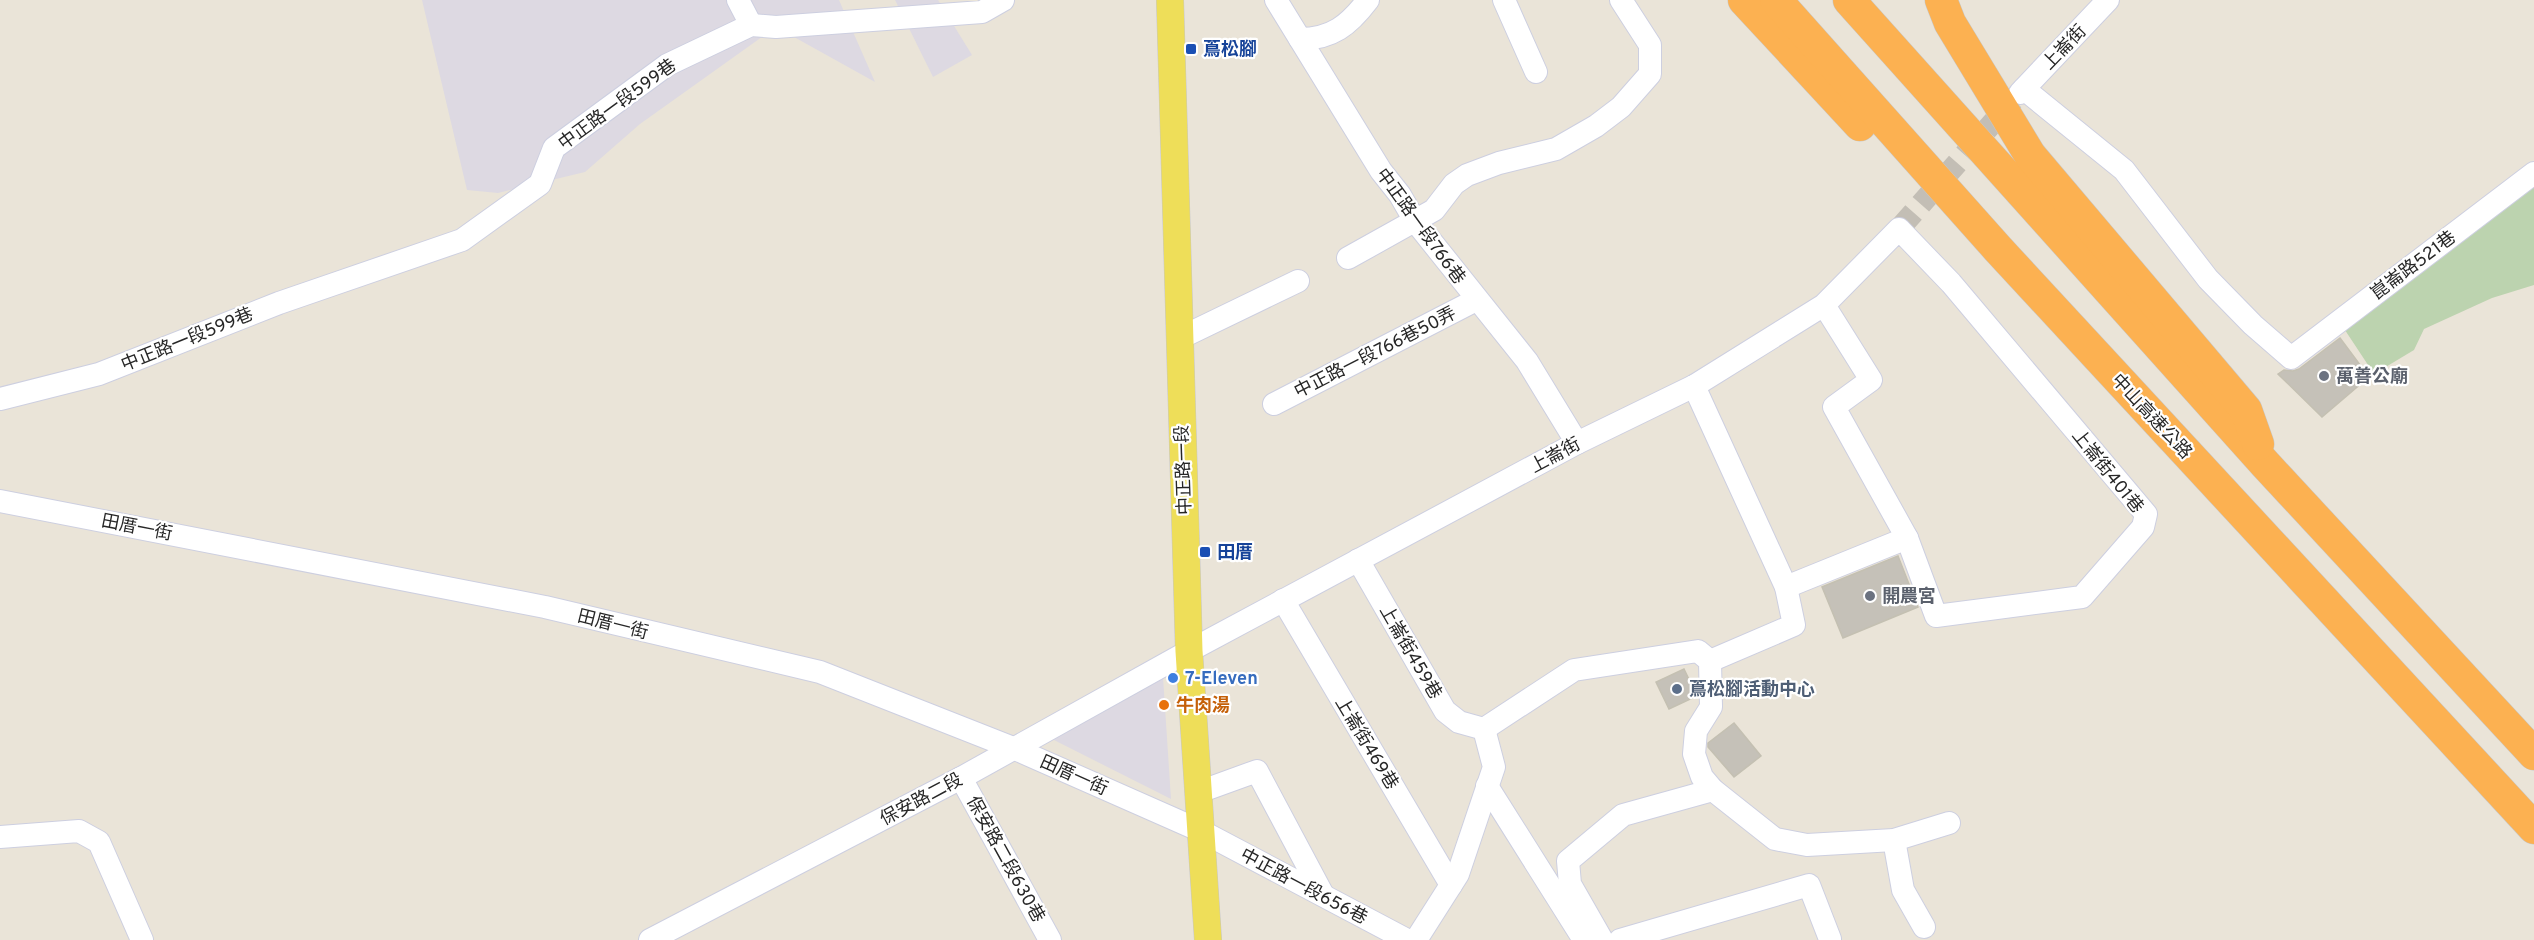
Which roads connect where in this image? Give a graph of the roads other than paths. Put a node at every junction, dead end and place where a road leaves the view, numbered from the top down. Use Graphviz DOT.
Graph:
graph roads {
  1 [pos="738,0"];
  2 [pos="1003,0"];
  3 [pos="1170,0"];
  4 [pos="1276,0"];
  5 [pos="1368,0"];
  6 [pos="1504,0"];
  7 [pos="1621,0"];
  8 [pos="1744,0"];
  9 [pos="1776,0"];
  10 [pos="1849,0"];
  11 [pos="1941,0"];
  12 [pos="1960,0"];
  13 [pos="2108,0"];
  14 [pos="977,6"];
  15 [pos="751,25"];
  16 [pos="1299,39"];
  17 [pos="1536,72"];
  18 [pos="2030,155"];
  19 [pos="2534,173"];
  20 [pos="1415,221"];
  21 [pos="1899,230"];
  22 [pos="1998,249"];
  23 [pos="1348,258"];
  24 [pos="1298,281"];
  25 [pos="1476,300"];
  26 [pos="1824,305"];
  27 [pos="1180,339"];
  28 [pos="2291,358"];
  29 [pos="1694,386"];
  30 [pos="0,399"];
  31 [pos="1274,404"];
  32 [pos="1577,444"];
  33 [pos="2266,465"];
  34 [pos="0,501"];
  35 [pos="1907,538"];
  36 [pos="1358,560"];
  37 [pos="1786,587"];
  38 [pos="1283,600"];
  39 [pos="1189,651"];
  40 [pos="1710,661"];
  41 [pos="1484,729"];
  42 [pos="1013,748"];
  43 [pos="2534,754"];
  44 [pos="961,778"];
  45 [pos="1487,786"];
  46 [pos="1713,790"];
  47 [pos="1199,792"];
  48 [pos="1949,823"];
  49 [pos="2534,828"];
  50 [pos="1202,831"];
  51 [pos="0,837"];
  52 [pos="1894,840"];
  53 [pos="1451,885"];
  54 [pos="1323,896"];
  55 [pos="1924,927"];
  56 [pos="1830,939"];
  57 [pos="142,940"];
  58 [pos="650,940"];
  59 [pos="1050,940"];
  60 [pos="1208,940"];
  61 [pos="1407,940"];
  62 [pos="1416,940"];
  63 [pos="1584,940"];
  64 [pos="1602,940"];
  65 [pos="1620,940"];
  1 -- 15 [label="street"];
  2 -- 14 [label="street, 中正路一段599巷"];
  3 -- 27 [label="main road, 中正路一段"];
  4 -- 16 [label="street, 中正路一段766巷"];
  5 -- 16 [label="street"];
  6 -- 17 [label="street"];
  7 -- 20 [label="street"];
  8 -- 22 [label="highway"];
  9 -- 22 [label="highway, 中山高速公路"];
  10 -- 33 [label="highway"];
  11 -- 18 [label="highway"];
  12 -- 18 [label="highway"];
  13 -- 28 [label="street, 上崙街"];
  14 -- 15 [label="street, 中正路一段599巷"];
  15 -- 30 [label="street, 中正路一段599巷"];
  16 -- 20 [label="street, 中正路一段766巷"];
  18 -- 33 [label="highway"];
  19 -- 28 [label="street, 崑崙路521巷"];
  20 -- 23 [label="street"];
  20 -- 25 [label="street, 中正路一段766巷"];
  21 -- 26 [label="street, 上崙街"];
  21 -- 35 [label="street, 上崙街401巷"];
  22 -- 49 [label="highway, 中山高速公路"];
  24 -- 27 [label="street"];
  25 -- 31 [label="street, 中正路一段766巷50弄"];
  25 -- 32 [label="street, 中正路一段766巷"];
  26 -- 29 [label="street, 上崙街"];
  26 -- 35 [label="street, 上崙街401巷"];
  27 -- 39 [label="main road, 中正路一段"];
  29 -- 32 [label="street, 上崙街"];
  29 -- 37 [label="street"];
  32 -- 36 [label="street, 上崙街"];
  33 -- 43 [label="highway"];
  34 -- 42 [label="street, 田厝一街"];
  35 -- 37 [label="street"];
  36 -- 38 [label="street, 上崙街"];
  36 -- 41 [label="street, 上崙街459巷"];
  37 -- 40 [label="street"];
  38 -- 39 [label="street, 上崙街"];
  38 -- 53 [label="street, 上崙街469巷"];
  39 -- 42 [label="street, 保安路二段"];
  39 -- 47 [label="main road, 中正路一段"];
  40 -- 41 [label="street"];
  40 -- 46 [label="street"];
  41 -- 45 [label="street"];
  42 -- 44 [label="street, 保安路二段"];
  42 -- 50 [label="street, 田厝一街"];
  44 -- 58 [label="street, 保安路二段"];
  44 -- 59 [label="street, 保安路二段630巷"];
  45 -- 53 [label="street"];
  45 -- 63 [label="street"];
  46 -- 52 [label="street"];
  46 -- 64 [label="street"];
  47 -- 50 [label="main road, 中正路一段"];
  47 -- 54 [label="street"];
  48 -- 52 [label="street"];
  50 -- 54 [label="street, 中正路一段656巷"];
  50 -- 60 [label="main road, 中正路一段"];
  51 -- 57 [label="street"];
  52 -- 55 [label="street"];
  53 -- 62 [label="street"];
  54 -- 61 [label="street, 中正路一段656巷"];
  56 -- 65 [label="street"];
}
